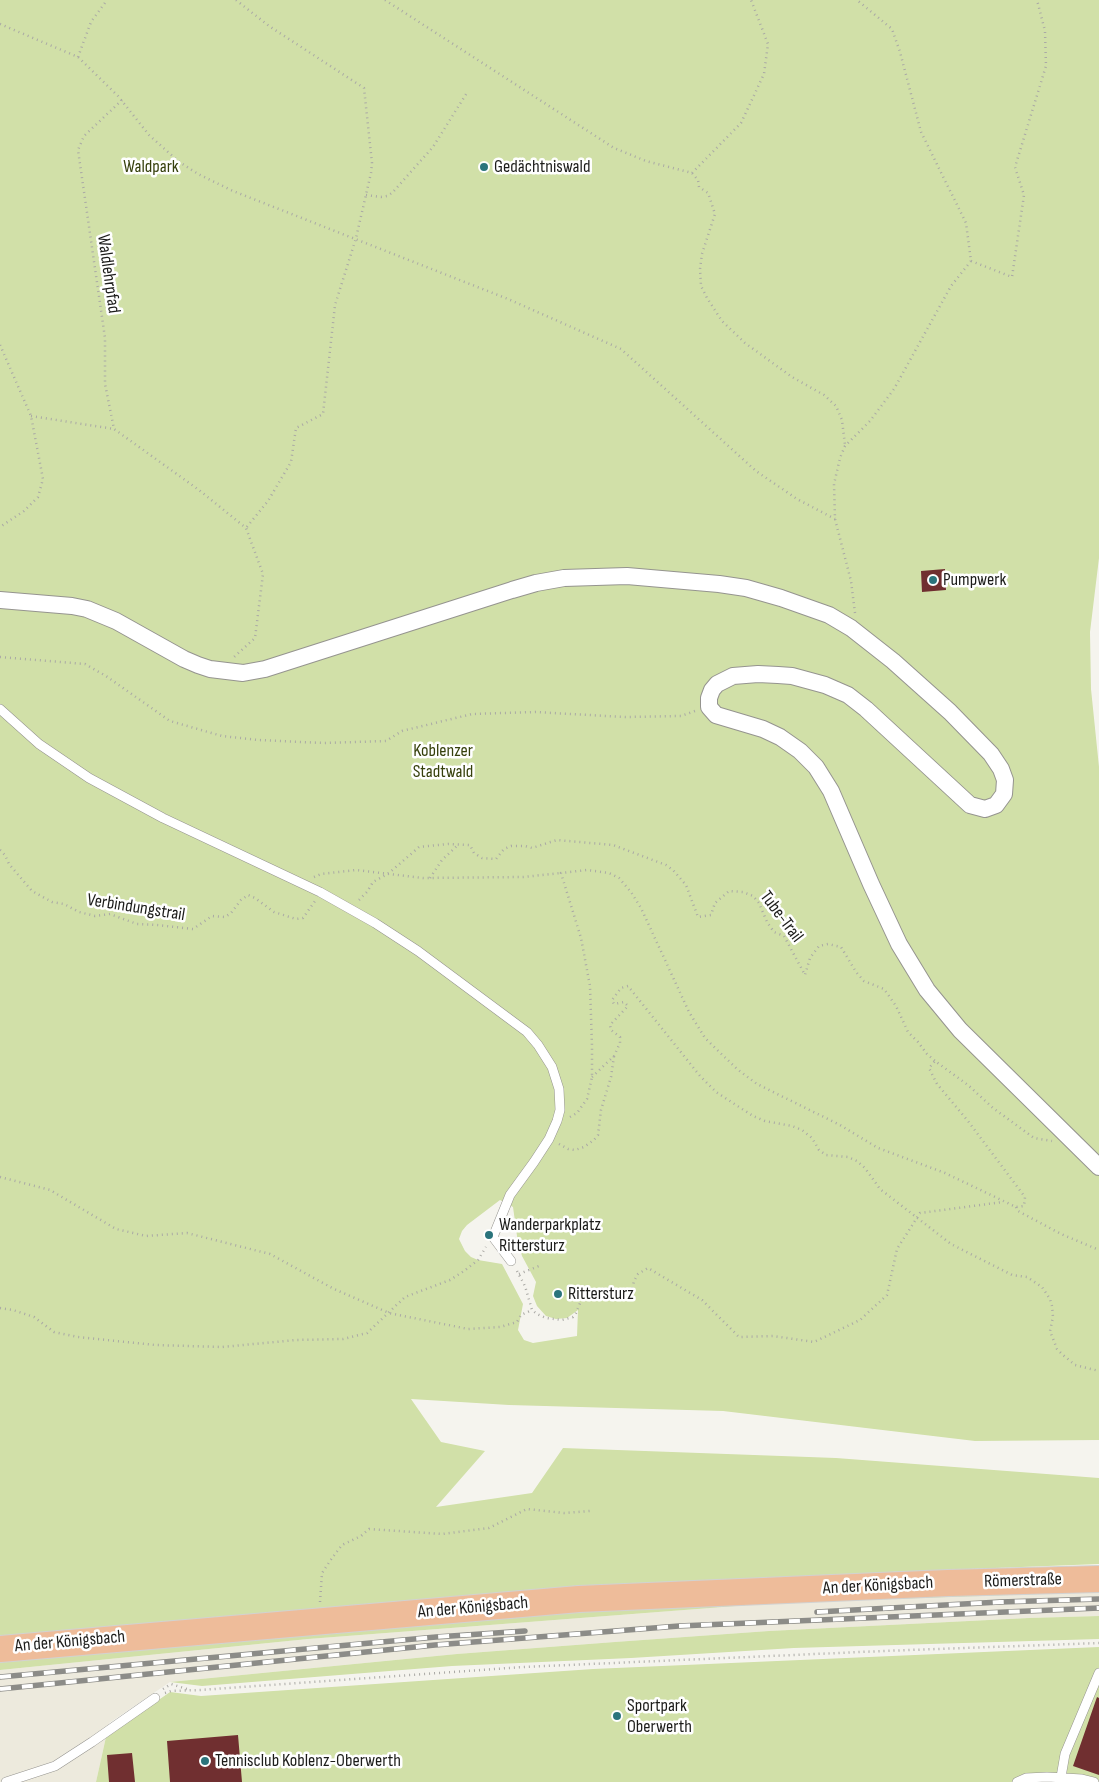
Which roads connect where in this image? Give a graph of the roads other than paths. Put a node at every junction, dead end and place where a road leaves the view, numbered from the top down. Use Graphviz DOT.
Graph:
graph roads {
  1 [pos="0,600"];
  2 [pos="0,709"];
  3 [pos="1099,1166"];
  4 [pos="512,1261"];
  5 [pos="1099,1579"];
  6 [pos="948,1583"];
  7 [pos="0,1649"];
  8 [pos="1099,1673"];
  9 [pos="155,1698"];
  10 [pos="1061,1777"];
  11 [pos="6,1782"];
  12 [pos="1017,1782"];
  13 [pos="1094,1782"];
  1 -- 3 [label="street"];
  2 -- 4 [label="lane"];
  5 -- 6 [label="main road, Römerstraße"];
  6 -- 7 [label="main road, An der Königsbach"];
  8 -- 10 [label="lane"];
  9 -- 11 [label="lane"];
  10 -- 12 [label="lane"];
  10 -- 13 [label="lane"];
}
